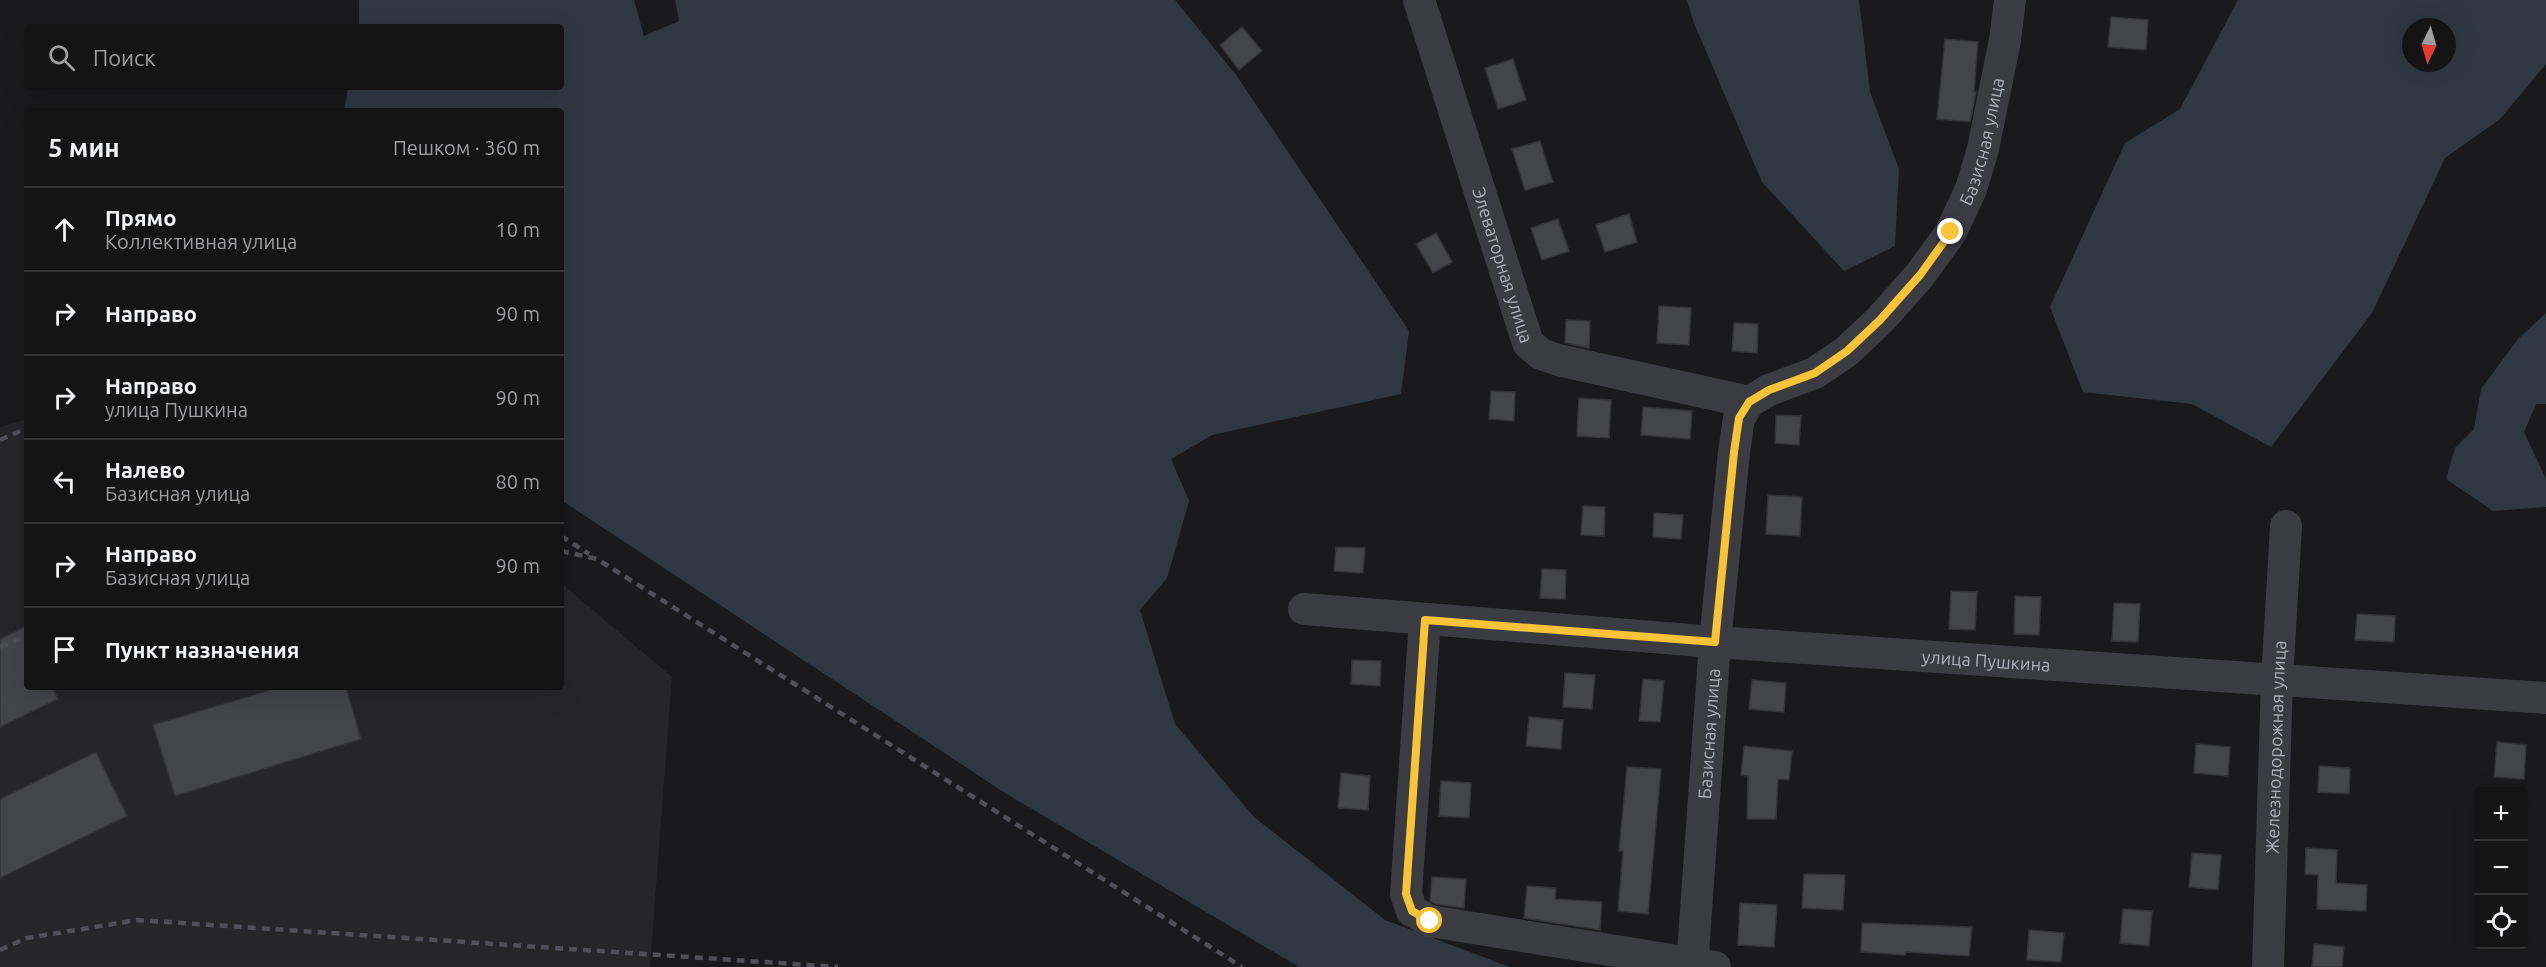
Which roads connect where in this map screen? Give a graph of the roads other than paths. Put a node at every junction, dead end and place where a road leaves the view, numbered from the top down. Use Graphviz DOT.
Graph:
graph roads {
  1 [pos="1419,0"];
  2 [pos="2010,0"];
  3 [pos="1749,402"];
  4 [pos="2286,526"];
  5 [pos="1304,609"];
  6 [pos="1425,620"];
  7 [pos="1715,642"];
  8 [pos="2277,680"];
  9 [pos="2546,698"];
  10 [pos="1700,966"];
  11 [pos="2268,967"];
  1 -- 3 [label="street, Элеваторная улица"];
  2 -- 3 [label="street, Базисная улица"];
  3 -- 7 [label="street, Базисная улица"];
  4 -- 8 [label="street, Железнодорожная улица"];
  5 -- 6 [label="street, улица Пушкина"];
  6 -- 7 [label="street, улица Пушкина"];
  6 -- 10 [label="street"];
  7 -- 8 [label="street, улица Пушкина"];
  7 -- 10 [label="street, Базисная улица"];
  8 -- 9 [label="street, улица Пушкина"];
  8 -- 11 [label="street, Железнодорожная улица"];
}
